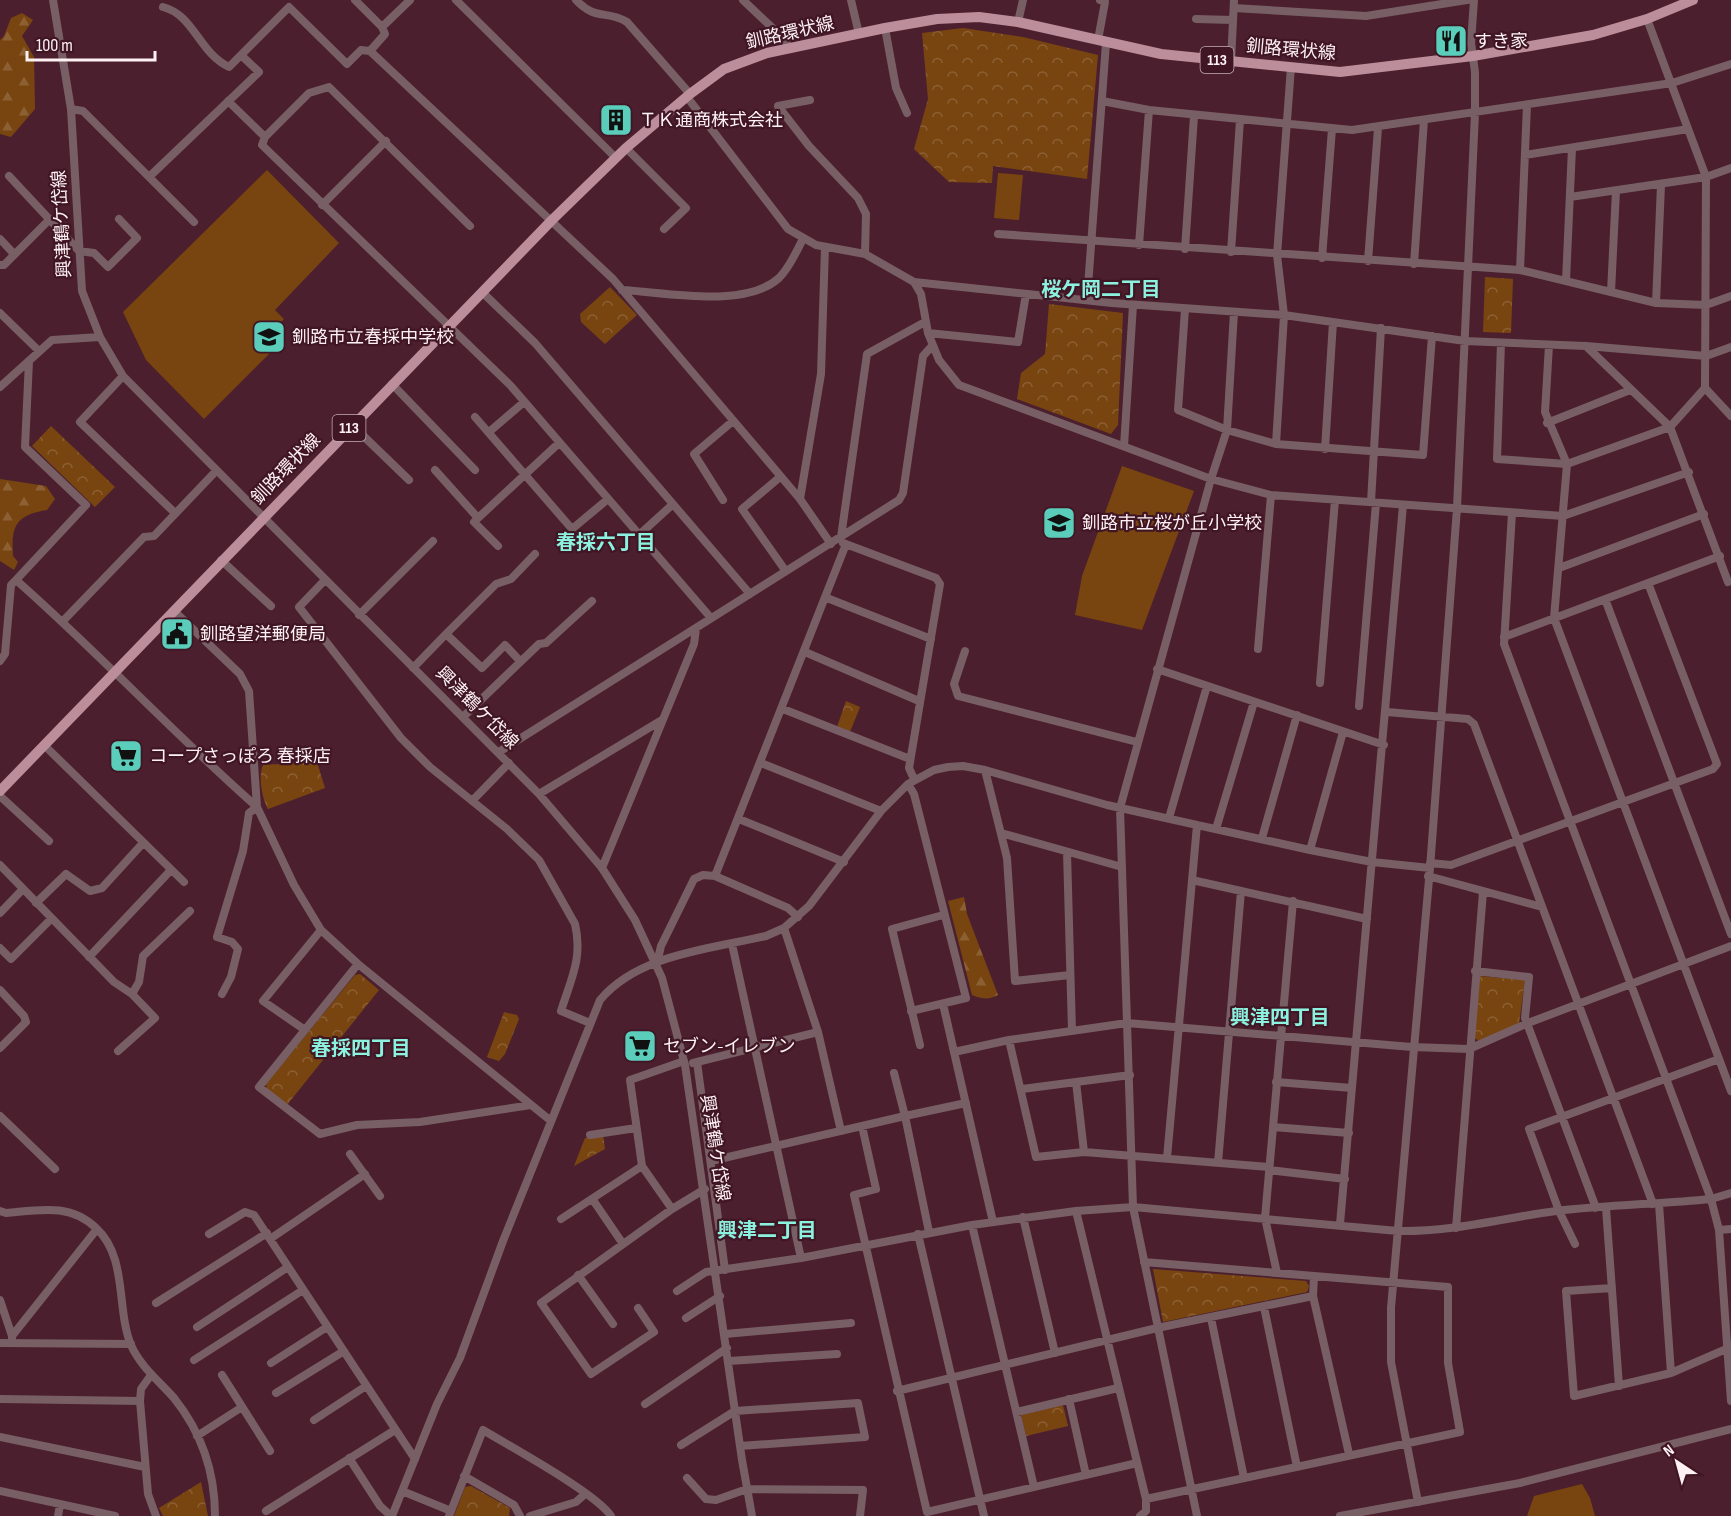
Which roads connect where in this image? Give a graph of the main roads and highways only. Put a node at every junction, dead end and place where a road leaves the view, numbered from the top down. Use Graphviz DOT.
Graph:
graph roads {
  1 [pos="1693,0"];
  2 [pos="0,793"];
  1 -- 2 [label="main road, 釧路環状線 / 113"];
}
